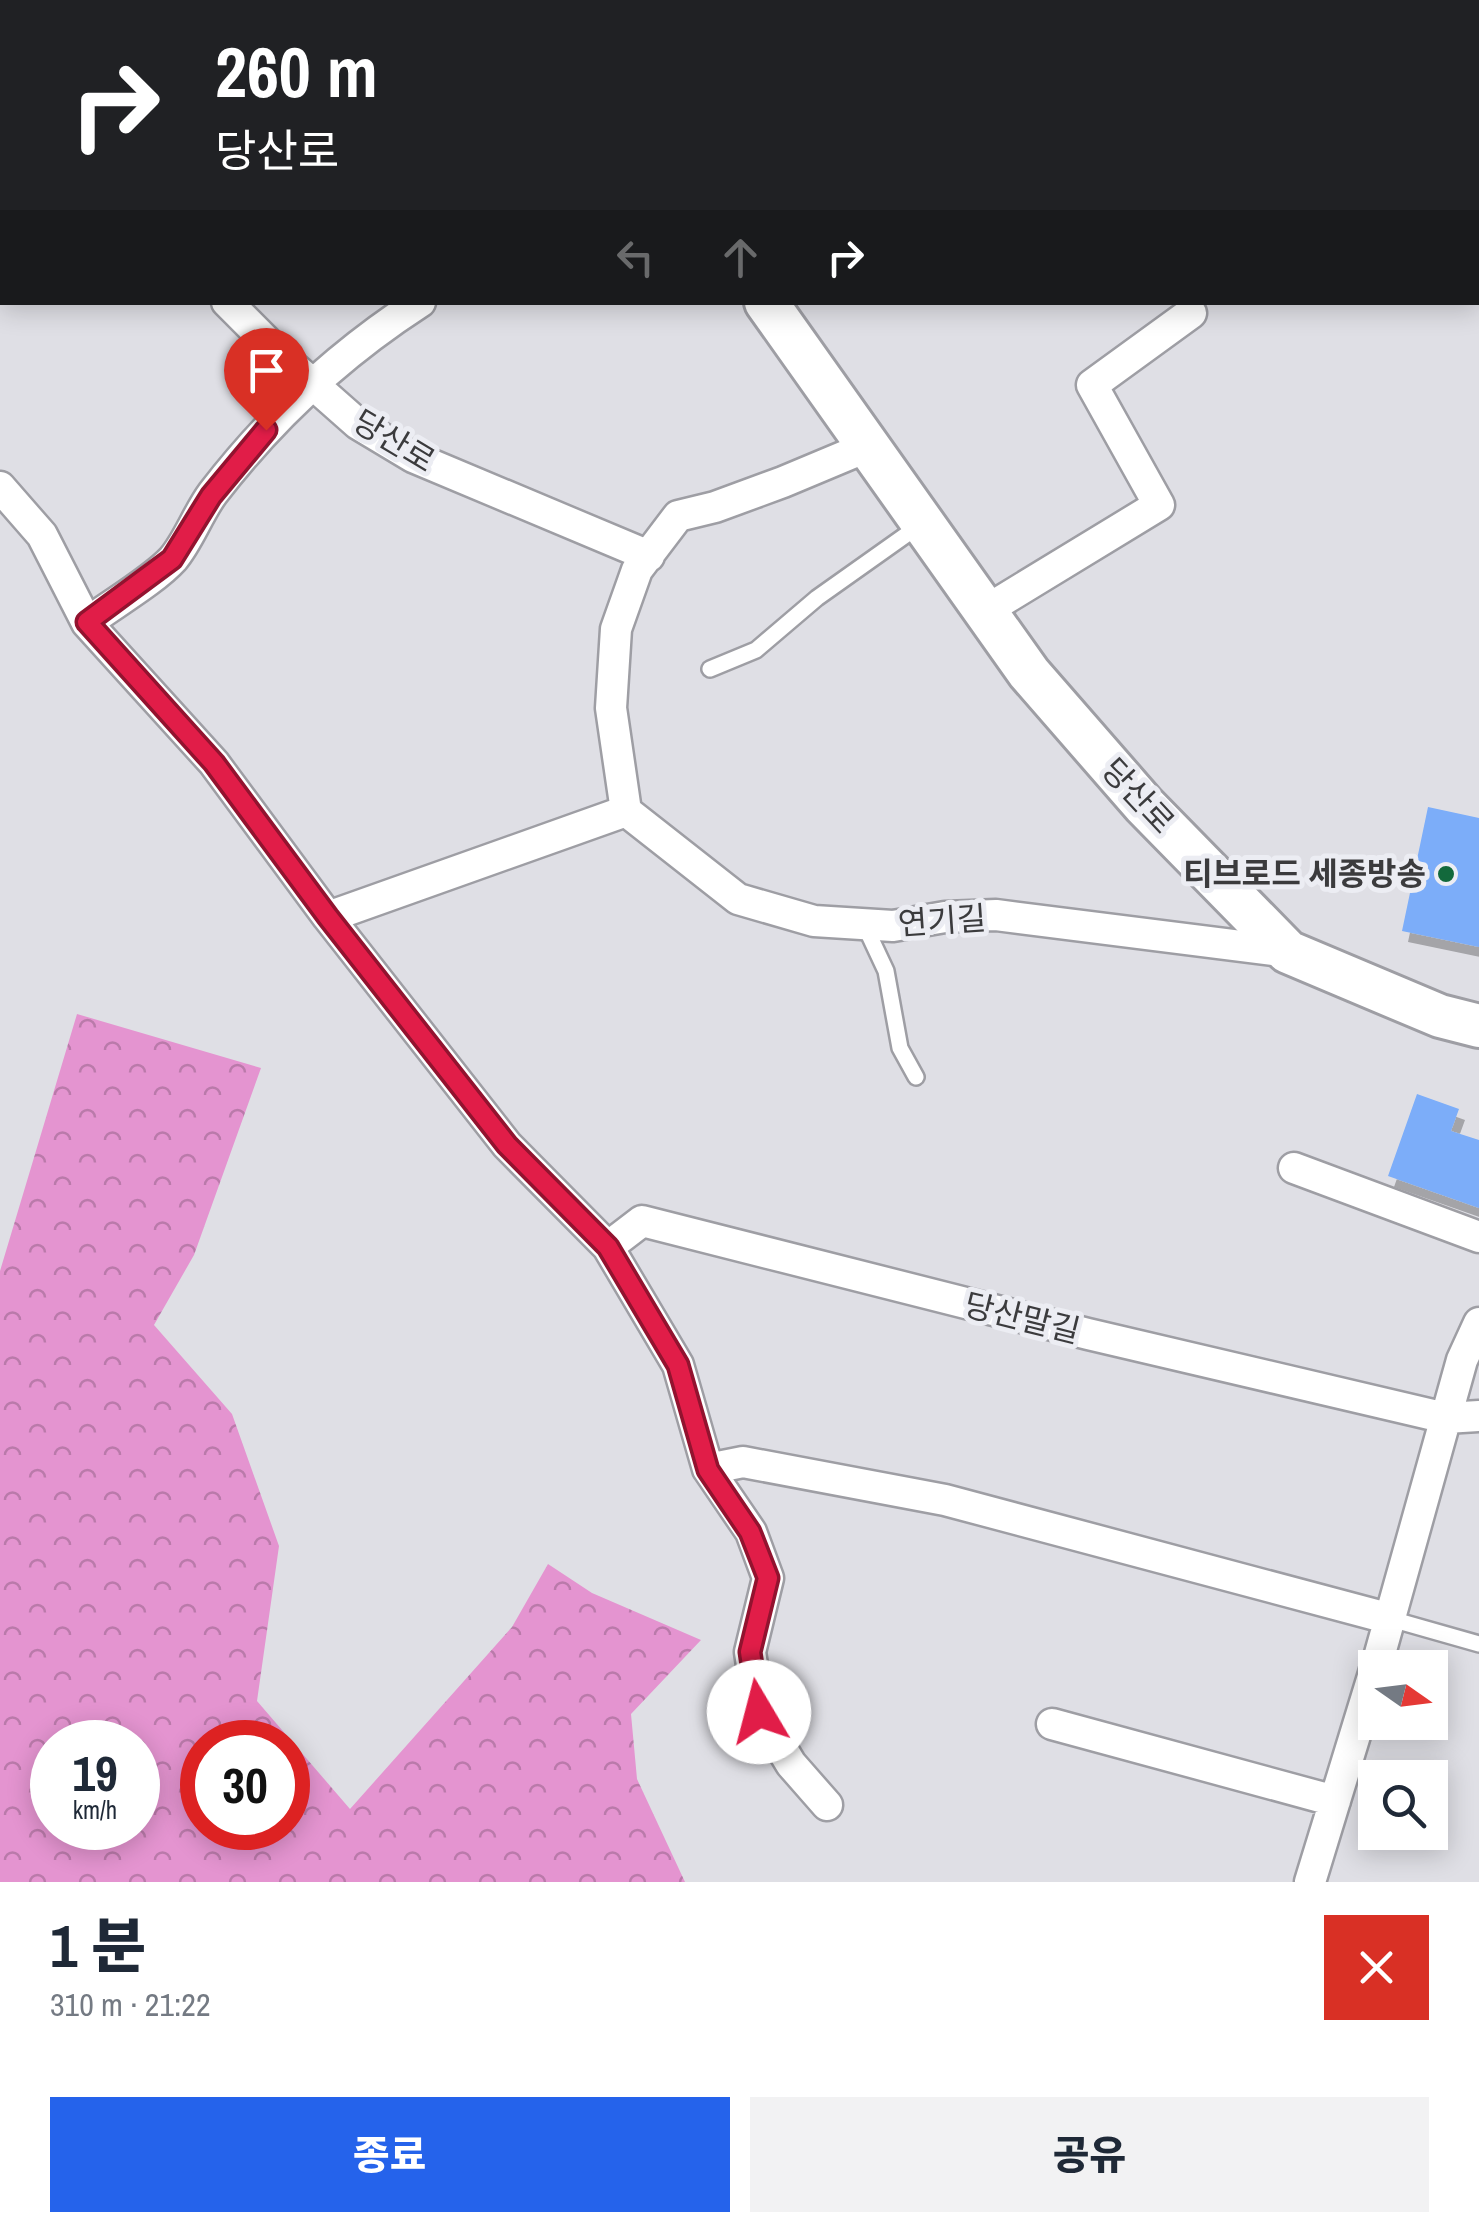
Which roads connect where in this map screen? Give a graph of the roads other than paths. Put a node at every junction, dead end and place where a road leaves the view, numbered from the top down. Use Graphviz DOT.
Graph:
graph roads {
  1 [pos="231,305"];
  2 [pos="416,305"];
  3 [pos="768,305"];
  4 [pos="1191,312"];
  5 [pos="313,384"];
  6 [pos="869,446"];
  7 [pos="0,486"];
  8 [pos="924,523"];
  9 [pos="648,556"];
  10 [pos="985,610"];
  11 [pos="87,622"];
  12 [pos="710,669"];
  13 [pos="626,811"];
  14 [pos="328,917"];
  15 [pos="864,924"];
  16 [pos="1288,952"];
  17 [pos="1479,1026"];
  18 [pos="916,1078"];
  19 [pos="1294,1168"];
  20 [pos="1479,1237"];
  21 [pos="608,1247"];
  22 [pos="1479,1323"];
  23 [pos="1479,1416"];
  24 [pos="1446,1418"];
  25 [pos="708,1470"];
  26 [pos="1391,1619"];
  27 [pos="1479,1644"];
  28 [pos="1381,1650"];
  29 [pos="1358,1723"];
  30 [pos="1052,1724"];
  31 [pos="1334,1800"];
  32 [pos="827,1805"];
  33 [pos="1310,1882"];
  1 -- 5 [label="street, 당산로"];
  2 -- 5 [label="street, 당산로"];
  3 -- 6 [label="street, 당산로"];
  4 -- 10 [label="street"];
  5 -- 9 [label="street, 당산로"];
  5 -- 11 [label="street, 당산로"];
  6 -- 8 [label="street, 당산로"];
  6 -- 9 [label="street"];
  7 -- 11 [label="street"];
  8 -- 10 [label="street, 당산로"];
  8 -- 12 [label="lane"];
  9 -- 13 [label="street"];
  10 -- 16 [label="street, 당산로"];
  11 -- 14 [label="street"];
  13 -- 14 [label="street"];
  13 -- 15 [label="street, 연기길"];
  14 -- 21 [label="street"];
  15 -- 16 [label="street, 연기길"];
  15 -- 18 [label="lane"];
  16 -- 17 [label="street, 당산로"];
  19 -- 20 [label="street"];
  21 -- 24 [label="street, 당산말길"];
  21 -- 25 [label="street"];
  22 -- 24 [label="street"];
  23 -- 24 [label="street, 당산말길"];
  24 -- 26 [label="street"];
  25 -- 26 [label="street"];
  25 -- 32 [label="street"];
  26 -- 27 [label="lane"];
  26 -- 28 [label="street"];
  29 -- 31 [label="street"];
  30 -- 31 [label="street"];
  31 -- 33 [label="street"];
}
